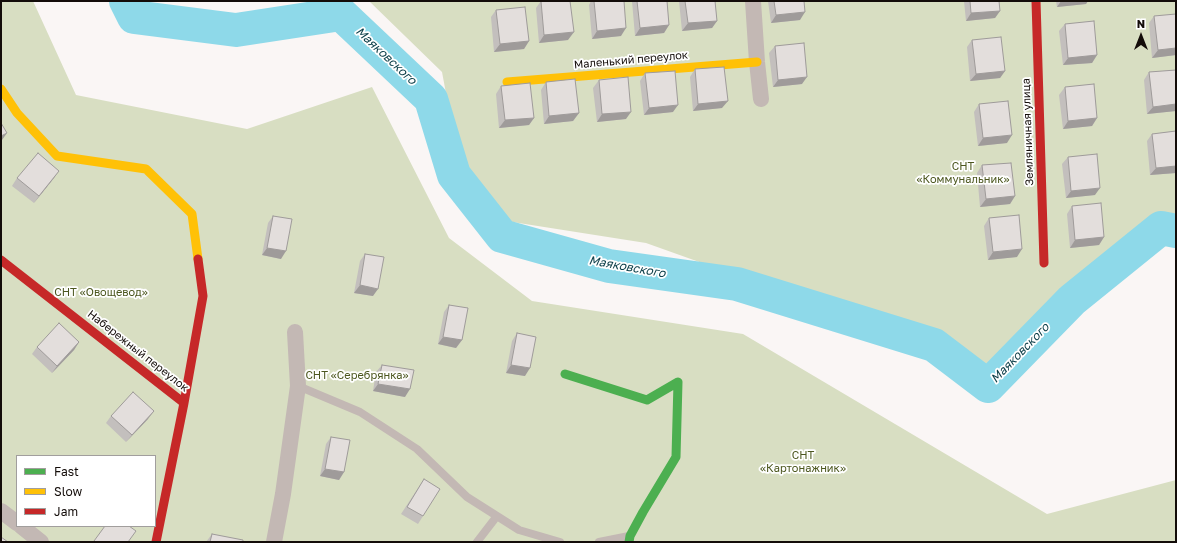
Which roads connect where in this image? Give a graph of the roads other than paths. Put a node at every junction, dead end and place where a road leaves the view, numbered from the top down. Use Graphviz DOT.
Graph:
graph roads {
  1 [pos="753,1"];
  2 [pos="1036,1"];
  3 [pos="757,62"];
  4 [pos="507,82"];
  5 [pos="1,89"];
  6 [pos="761,99"];
  7 [pos="1,260"];
  8 [pos="1044,263"];
  9 [pos="295,332"];
  10 [pos="565,374"];
  11 [pos="298,386"];
  12 [pos="184,403"];
  13 [pos="1,511"];
  14 [pos="497,516"];
  15 [pos="16,522"];
  16 [pos="22,527"];
  17 [pos="630,539"];
  18 [pos="41,542"];
  19 [pos="156,542"];
  20 [pos="274,542"];
  21 [pos="477,542"];
  22 [pos="560,542"];
  23 [pos="599,542"];
  1 -- 3 [label="street"];
  2 -- 8 [label="street, Земляничная улица"];
  3 -- 4 [label="street, Маленький переулок"];
  3 -- 6 [label="street"];
  5 -- 12 [label="street"];
  7 -- 12 [label="street, Набережный переулок"];
  9 -- 11 [label="street"];
  10 -- 17 [label="street"];
  11 -- 14 [label="lane"];
  11 -- 20 [label="street"];
  12 -- 19 [label="street"];
  13 -- 15 [label="street"];
  14 -- 21 [label="lane"];
  14 -- 22 [label="lane"];
  16 -- 18 [label="street"];
  17 -- 23 [label="lane"];
}
